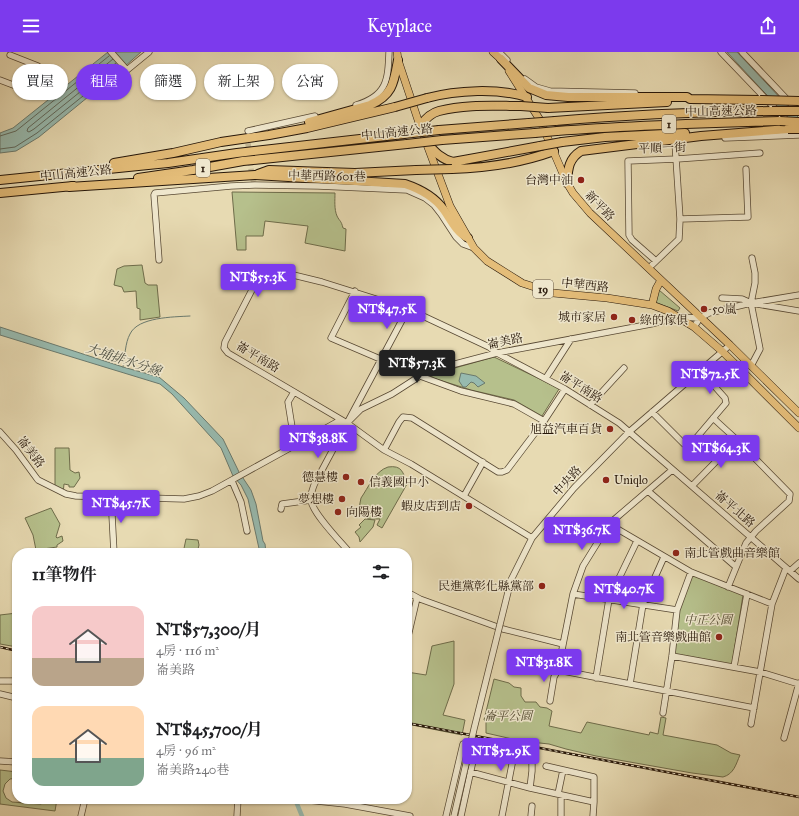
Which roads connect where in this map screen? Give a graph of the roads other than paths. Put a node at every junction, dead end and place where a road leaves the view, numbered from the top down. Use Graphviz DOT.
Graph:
graph roads {
  1 [pos="111,52"];
  2 [pos="149,52"];
  3 [pos="389,52"];
  4 [pos="493,52"];
  5 [pos="721,52"];
  6 [pos="742,52"];
  7 [pos="10,55"];
  8 [pos="500,55"];
  9 [pos="398,56"];
  10 [pos="33,64"];
  11 [pos="0,80"];
  12 [pos="12,85"];
  13 [pos="678,94"];
  14 [pos="527,98"];
  15 [pos="690,99"];
  16 [pos="799,101"];
  17 [pos="799,112"];
  18 [pos="799,122"];
  19 [pos="420,126"];
  20 [pos="799,129"];
  21 [pos="248,131"];
  22 [pos="751,132"];
  23 [pos="799,134"];
  24 [pos="221,142"];
  25 [pos="427,143"];
  26 [pos="554,151"];
  27 [pos="760,153"];
  28 [pos="677,159"];
  29 [pos="746,169"];
  30 [pos="91,171"];
  31 [pos="255,175"];
  32 [pos="0,180"];
  33 [pos="567,183"];
  34 [pos="69,187"];
  35 [pos="0,193"];
  36 [pos="680,219"];
  37 [pos="468,238"];
  38 [pos="474,248"];
  39 [pos="752,258"];
  40 [pos="159,260"];
  41 [pos="661,280"];
  42 [pos="355,291"];
  43 [pos="799,295"];
  44 [pos="722,298"];
  45 [pos="751,303"];
  46 [pos="652,305"];
  47 [pos="408,310"];
  48 [pos="799,311"];
  49 [pos="678,317"];
  50 [pos="700,318"];
  51 [pos="694,327"];
  52 [pos="571,339"];
  53 [pos="730,345"];
  54 [pos="723,352"];
  55 [pos="497,353"];
  56 [pos="380,360"];
  57 [pos="751,366"];
  58 [pos="624,368"];
  59 [pos="701,371"];
  60 [pos="420,376"];
  61 [pos="546,378"];
  62 [pos="565,389"];
  63 [pos="294,392"];
  64 [pos="590,405"];
  65 [pos="652,412"];
  66 [pos="799,413"];
  67 [pos="713,418"];
  68 [pos="544,421"];
  69 [pos="347,423"];
  70 [pos="799,428"];
  71 [pos="0,432"];
  72 [pos="629,432"];
  73 [pos="737,440"];
  74 [pos="295,446"];
  75 [pos="384,450"];
  76 [pos="483,462"];
  77 [pos="672,470"];
  78 [pos="232,481"];
  79 [pos="692,486"];
  80 [pos="648,491"];
  81 [pos="111,496"];
  82 [pos="464,496"];
  83 [pos="311,500"];
  84 [pos="281,509"];
  85 [pos="609,524"];
  86 [pos="247,531"];
  87 [pos="750,537"];
  88 [pos="532,538"];
  89 [pos="636,541"];
  90 [pos="114,548"];
  91 [pos="346,548"];
  92 [pos="664,557"];
  93 [pos="799,563"];
  94 [pos="736,566"];
  95 [pos="788,570"];
  96 [pos="691,572"];
  97 [pos="799,579"];
  98 [pos="728,587"];
  99 [pos="573,594"];
  100 [pos="747,594"];
  101 [pos="412,595"];
  102 [pos="417,598"];
  103 [pos="609,599"];
  104 [pos="643,604"];
  105 [pos="772,604"];
  106 [pos="677,610"];
  107 [pos="412,620"];
  108 [pos="563,644"];
  109 [pos="672,656"];
  110 [pos="734,667"];
  111 [pos="558,670"];
  112 [pos="760,672"];
  113 [pos="596,678"];
  114 [pos="0,681"];
  115 [pos="12,681"];
  116 [pos="630,684"];
  117 [pos="799,684"];
  118 [pos="666,691"];
  119 [pos="0,694"];
  120 [pos="12,697"];
  121 [pos="550,701"];
  122 [pos="754,708"];
  123 [pos="663,713"];
  124 [pos="751,724"];
  125 [pos="784,738"];
  126 [pos="476,747"];
  127 [pos="532,758"];
  128 [pos="0,760"];
  129 [pos="12,761"];
  130 [pos="546,766"];
  131 [pos="563,770"];
  132 [pos="470,772"];
  133 [pos="508,782"];
  134 [pos="530,788"];
  135 [pos="559,794"];
  136 [pos="594,802"];
  137 [pos="84,804"];
  138 [pos="238,804"];
  139 [pos="345,804"];
  140 [pos="532,806"];
  141 [pos="81,816"];
  142 [pos="237,816"];
  143 [pos="410,816"];
  144 [pos="446,816"];
  145 [pos="454,816"];
  146 [pos="461,816"];
  147 [pos="502,816"];
  148 [pos="531,816"];
  149 [pos="561,816"];
  150 [pos="592,816"];
  1 -- 2 [label="street"];
  3 -- 21 [label="street"];
  4 -- 8 [label="main road, 新平路"];
  5 -- 23 [label="street"];
  6 -- 17 [label="street"];
  7 -- 10 [label="street"];
  8 -- 13 [label="street"];
  8 -- 14 [label="main road, 新平路"];
  8 -- 15 [label="highway"];
  9 -- 19 [label="main road, 中華西路 / 19"];
  9 -- 24 [label="highway"];
  11 -- 12 [label="street"];
  14 -- 24 [label="highway, bridge"];
  14 -- 26 [label="main road, 新平路"];
  15 -- 16 [label="highway, bridge"];
  15 -- 19 [label="highway, bridge"];
  17 -- 30 [label="highway, 中山高速公路 / 1, bridge"];
  18 -- 34 [label="highway, 中山高速公路 / 1, bridge"];
  19 -- 25 [label="main road, 中華西路 / 19"];
  20 -- 22 [label="highway, bridge"];
  22 -- 25 [label="highway, bridge"];
  22 -- 33 [label="highway"];
  23 -- 28 [label="street"];
  24 -- 30 [label="highway"];
  25 -- 37 [label="main road, 中華西路 / 19"];
  26 -- 31 [label="highway, bridge"];
  26 -- 33 [label="main road, 新平路"];
  27 -- 28 [label="street, 平順一街"];
  28 -- 36 [label="street"];
  28 -- 36 [label="street, 平順一街"];
  29 -- 36 [label="street"];
  30 -- 32 [label="highway, 中山高速公路 / 1"];
  31 -- 34 [label="highway"];
  31 -- 37 [label="highway"];
  33 -- 41 [label="main road, 新平路"];
  34 -- 35 [label="highway, 中山高速公路 / 1"];
  37 -- 38 [label="main road, 中華西路 / 19"];
  38 -- 40 [label="street, 中華西路601巷"];
  38 -- 46 [label="main road, 中華西路 / 19"];
  39 -- 45 [label="street"];
  41 -- 46 [label="main road"];
  41 -- 50 [label="main road, 新平路"];
  42 -- 47 [label="street, 崙平南路"];
  42 -- 56 [label="street"];
  42 -- 63 [label="street, 崙平南路"];
  43 -- 45 [label="street"];
  44 -- 45 [label="street"];
  45 -- 48 [label="street"];
  45 -- 50 [label="street"];
  45 -- 57 [label="street"];
  46 -- 49 [label="main road, 中華西路 / 19"];
  47 -- 55 [label="street, 崙平南路"];
  47 -- 56 [label="street"];
  49 -- 50 [label="street, 崙美路"];
  49 -- 51 [label="main road, 中華西路 / 19"];
  49 -- 52 [label="street, 崙美路"];
  50 -- 51 [label="street"];
  50 -- 53 [label="main road, 新平路"];
  51 -- 54 [label="main road, 中華西路 / 19"];
  52 -- 55 [label="street, 崙美路"];
  52 -- 61 [label="street"];
  53 -- 54 [label="street, 中央路"];
  53 -- 57 [label="main road"];
  54 -- 59 [label="street, 中央路"];
  54 -- 70 [label="main road, 中華西路 / 19"];
  55 -- 60 [label="street, 崙美路"];
  55 -- 61 [label="street, 崙平南路"];
  56 -- 60 [label="street"];
  56 -- 69 [label="street"];
  57 -- 66 [label="main road"];
  58 -- 64 [label="street"];
  59 -- 65 [label="street, 中央路"];
  59 -- 67 [label="street"];
  60 -- 68 [label="street"];
  60 -- 69 [label="street, 崙美路"];
  61 -- 62 [label="street, 崙平南路"];
  62 -- 64 [label="street, 崙平南路"];
  62 -- 68 [label="street"];
  63 -- 69 [label="street, 崙平南路"];
  63 -- 74 [label="street"];
  64 -- 72 [label="street, 崙平南路"];
  65 -- 67 [label="street"];
  65 -- 72 [label="street, 中央路"];
  67 -- 73 [label="street"];
  68 -- 76 [label="street"];
  69 -- 74 [label="street"];
  69 -- 75 [label="street, 崙平南路"];
  69 -- 83 [label="street"];
  71 -- 81 [label="street, 崙美路"];
  72 -- 77 [label="street, 崙平北路"];
  72 -- 88 [label="street, 中央路"];
  73 -- 79 [label="street"];
  73 -- 87 [label="street"];
  74 -- 78 [label="street, 崙美路"];
  75 -- 76 [label="street"];
  75 -- 82 [label="street, 崙平南路"];
  76 -- 82 [label="street"];
  77 -- 79 [label="street, 崙平北路"];
  77 -- 80 [label="street"];
  78 -- 81 [label="street, 崙美路"];
  78 -- 86 [label="street"];
  79 -- 87 [label="street, 崙平北路"];
  80 -- 85 [label="street"];
  80 -- 94 [label="street"];
  81 -- 90 [label="street"];
  82 -- 88 [label="street, 崙平南路"];
  83 -- 84 [label="street"];
  83 -- 91 [label="street"];
  85 -- 89 [label="street"];
  85 -- 99 [label="street"];
  87 -- 94 [label="street"];
  87 -- 95 [label="street, 崙平北路"];
  88 -- 145 [label="street, 中央路, bridge"];
  89 -- 92 [label="street"];
  89 -- 103 [label="street"];
  92 -- 96 [label="street"];
  92 -- 104 [label="street"];
  93 -- 95 [label="street"];
  94 -- 98 [label="street"];
  95 -- 97 [label="street, 崙平北路"];
  95 -- 105 [label="street"];
  96 -- 98 [label="street"];
  96 -- 106 [label="street"];
  98 -- 100 [label="street"];
  99 -- 103 [label="street"];
  99 -- 108 [label="street"];
  100 -- 105 [label="street"];
  100 -- 110 [label="street"];
  101 -- 102 [label="street"];
  102 -- 107 [label="street"];
  102 -- 108 [label="street"];
  103 -- 104 [label="street"];
  103 -- 113 [label="street"];
  104 -- 106 [label="street"];
  104 -- 116 [label="street"];
  105 -- 112 [label="street"];
  106 -- 109 [label="street"];
  108 -- 111 [label="street"];
  109 -- 110 [label="street"];
  109 -- 118 [label="street"];
  110 -- 112 [label="street"];
  111 -- 113 [label="street"];
  111 -- 121 [label="street"];
  112 -- 117 [label="street"];
  112 -- 122 [label="street"];
  113 -- 116 [label="street"];
  114 -- 115 [label="street"];
  116 -- 118 [label="street"];
  117 -- 125 [label="street"];
  118 -- 122 [label="street"];
  118 -- 123 [label="street"];
  119 -- 120 [label="street"];
  122 -- 124 [label="street"];
  126 -- 132 [label="street"];
  126 -- 133 [label="street"];
  126 -- 144 [label="street"];
  127 -- 134 [label="street"];
  128 -- 129 [label="street"];
  130 -- 131 [label="street"];
  131 -- 135 [label="street"];
  131 -- 136 [label="street"];
  132 -- 133 [label="street"];
  132 -- 146 [label="street"];
  133 -- 134 [label="street"];
  133 -- 147 [label="street"];
  134 -- 135 [label="street"];
  135 -- 136 [label="street"];
  135 -- 149 [label="street"];
  136 -- 150 [label="street"];
  137 -- 141 [label="street"];
  138 -- 142 [label="street"];
  139 -- 143 [label="street"];
  140 -- 148 [label="street"];
}
